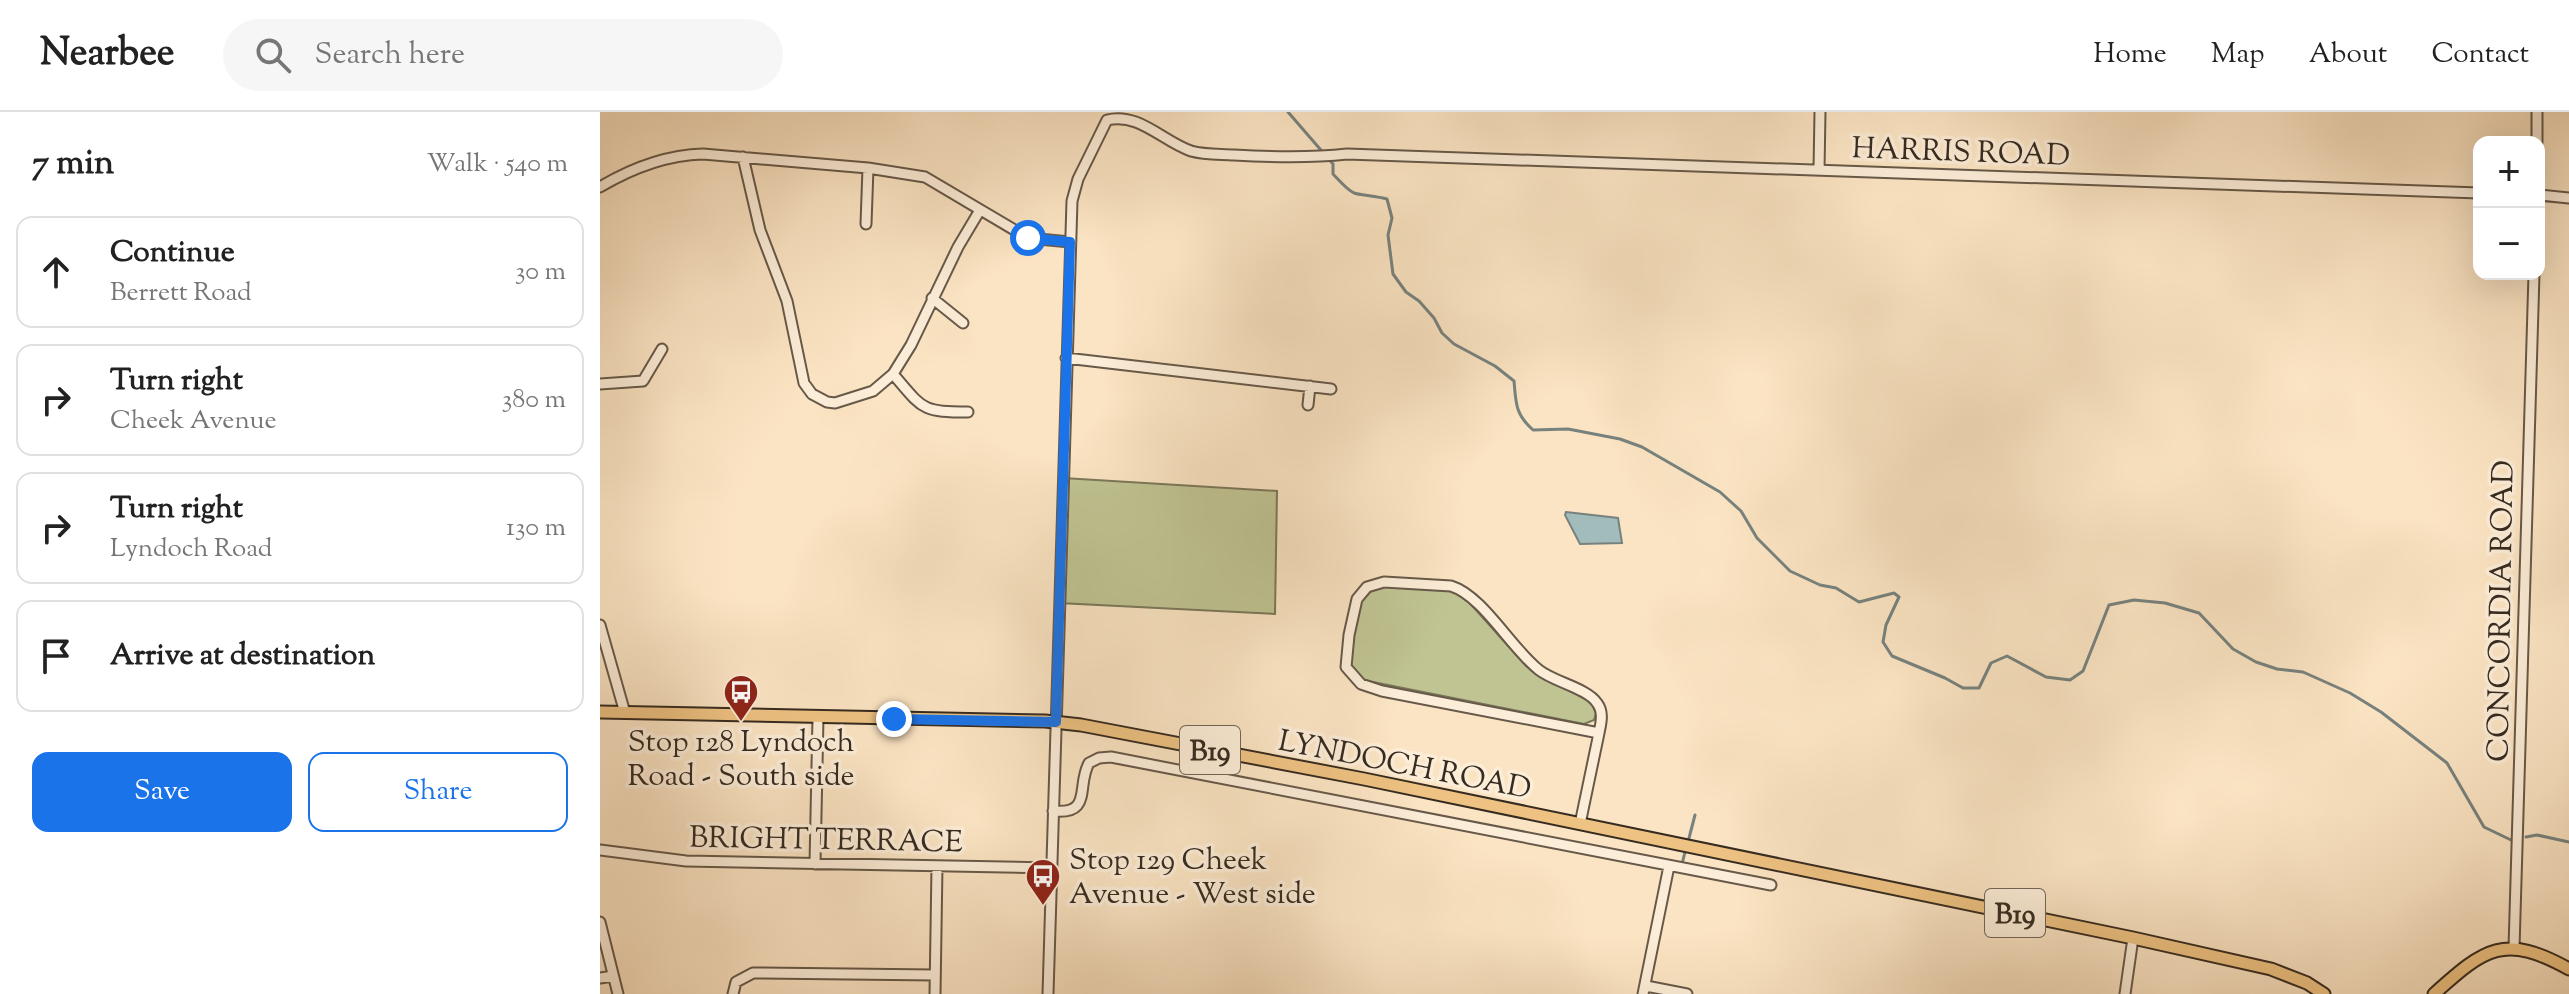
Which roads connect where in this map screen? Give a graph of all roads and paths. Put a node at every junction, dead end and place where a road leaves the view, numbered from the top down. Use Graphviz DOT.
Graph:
graph roads {
  1 [pos="1820,112"];
  2 [pos="2537,112"];
  3 [pos="2537,136"];
  4 [pos="743,157"];
  5 [pos="868,168"];
  6 [pos="1819,170"];
  7 [pos="600,187"];
  8 [pos="2473,193"];
  9 [pos="2545,196"];
  10 [pos="2569,198"];
  11 [pos="980,210"];
  12 [pos="866,224"];
  13 [pos="1070,242"];
  14 [pos="2534,280"];
  15 [pos="932,298"];
  16 [pos="963,323"];
  17 [pos="662,349"];
  18 [pos="1066,358"];
  19 [pos="893,374"];
  20 [pos="600,384"];
  21 [pos="1310,386"];
  22 [pos="1331,389"];
  23 [pos="1308,405"];
  24 [pos="968,412"];
  25 [pos="600,625"];
  26 [pos="600,712"];
  27 [pos="625,713"];
  28 [pos="818,717"];
  29 [pos="1056,722"];
  30 [pos="1599,733"];
  31 [pos="1053,811"];
  32 [pos="1580,824"];
  33 [pos="600,850"];
  34 [pos="815,864"];
  35 [pos="937,866"];
  36 [pos="1669,866"];
  37 [pos="1051,868"];
  38 [pos="1771,885"];
  39 [pos="600,922"];
  40 [pos="2133,938"];
  41 [pos="2514,948"];
  42 [pos="2569,969"];
  43 [pos="935,975"];
  44 [pos="613,976"];
  45 [pos="600,978"];
  46 [pos="1645,990"];
  47 [pos="618,994"];
  48 [pos="733,994"];
  49 [pos="935,994"];
  50 [pos="1048,994"];
  51 [pos="1687,994"];
  52 [pos="2125,994"];
  53 [pos="2324,994"];
  54 [pos="2434,994"];
  1 -- 6 [label="street"];
  2 -- 3 [label="street"];
  4 -- 5 [label="street"];
  4 -- 7 [label="street"];
  4 -- 19 [label="street"];
  5 -- 11 [label="street"];
  5 -- 12 [label="street"];
  6 -- 8 [label="street, HARRIS ROAD"];
  6 -- 13 [label="street, HARRIS ROAD"];
  9 -- 10 [label="street"];
  11 -- 13 [label="street"];
  11 -- 15 [label="street"];
  13 -- 18 [label="street"];
  14 -- 41 [label="street, CONCORDIA ROAD"];
  15 -- 16 [label="street"];
  15 -- 19 [label="street"];
  17 -- 20 [label="street"];
  18 -- 21 [label="street"];
  18 -- 29 [label="street"];
  19 -- 24 [label="street"];
  21 -- 22 [label="street"];
  21 -- 23 [label="street"];
  25 -- 27 [label="street"];
  26 -- 27 [label="main road, LYNDOCH ROAD / B19"];
  27 -- 28 [label="main road, LYNDOCH ROAD / B19"];
  28 -- 29 [label="main road, LYNDOCH ROAD / B19"];
  28 -- 34 [label="street"];
  29 -- 31 [label="street"];
  29 -- 32 [label="main road, LYNDOCH ROAD / B19"];
  30 -- 30 [label="street"];
  30 -- 32 [label="street"];
  31 -- 36 [label="street"];
  31 -- 37 [label="street"];
  32 -- 40 [label="main road, LYNDOCH ROAD / B19"];
  33 -- 34 [label="street, BRIGHT TERRACE"];
  34 -- 35 [label="street, BRIGHT TERRACE"];
  35 -- 37 [label="street, BRIGHT TERRACE"];
  35 -- 43 [label="street"];
  36 -- 38 [label="street"];
  36 -- 46 [label="street"];
  37 -- 50 [label="street"];
  39 -- 44 [label="street"];
  40 -- 52 [label="street"];
  40 -- 53 [label="main road, B19"];
  41 -- 42 [label="main road"];
  41 -- 54 [label="main road"];
  43 -- 48 [label="street"];
  43 -- 49 [label="street"];
  44 -- 45 [label="street"];
  44 -- 47 [label="street"];
  46 -- 51 [label="street"];
}
